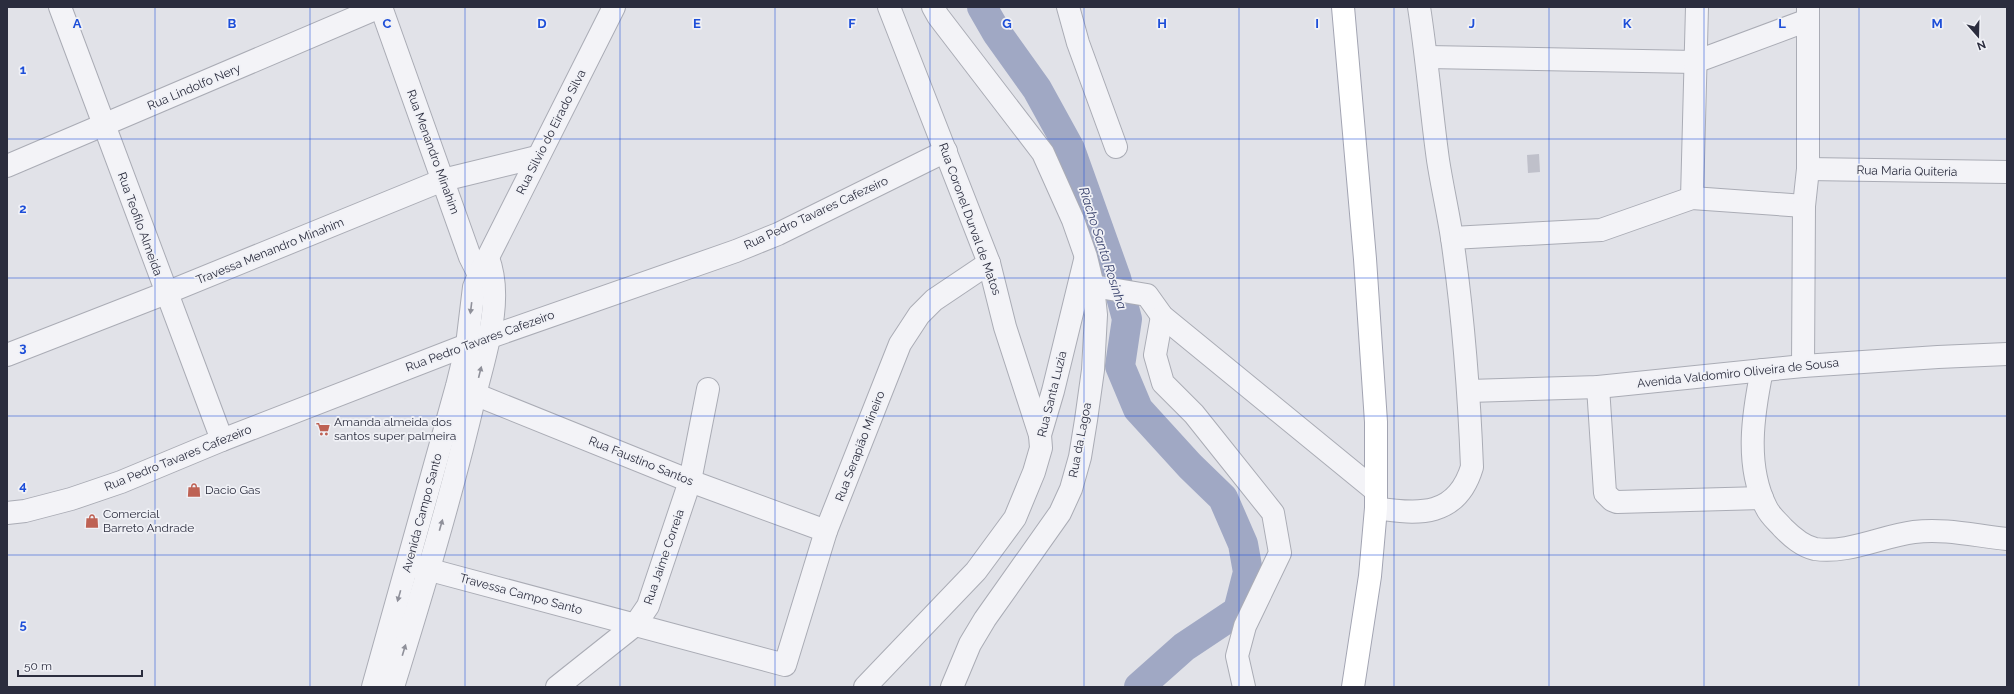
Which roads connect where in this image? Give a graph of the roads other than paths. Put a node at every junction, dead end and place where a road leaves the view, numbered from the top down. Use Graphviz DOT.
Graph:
graph roads {
  1 [pos="60,7"];
  2 [pos="381,7"];
  3 [pos="614,7"];
  4 [pos="889,7"];
  5 [pos="933,7"];
  6 [pos="1068,7"];
  7 [pos="1343,7"];
  8 [pos="1419,7"];
  9 [pos="1697,7"];
  10 [pos="1808,13"];
  11 [pos="1427,57"];
  12 [pos="1695,62"];
  13 [pos="104,126"];
  14 [pos="1116,147"];
  15 [pos="946,151"];
  16 [pos="537,157"];
  17 [pos="7,166"];
  18 [pos="1808,169"];
  19 [pos="2007,172"];
  20 [pos="443,180"];
  21 [pos="1692,198"];
  22 [pos="1804,206"];
  23 [pos="1452,238"];
  24 [pos="1086,257"];
  25 [pos="989,264"];
  26 [pos="484,267"];
  27 [pos="1093,286"];
  28 [pos="494,291"];
  29 [pos="166,293"];
  30 [pos="1162,316"];
  31 [pos="489,337"];
  32 [pos="467,345"];
  33 [pos="2007,354"];
  34 [pos="7,355"];
  35 [pos="1803,366"];
  36 [pos="1762,370"];
  37 [pos="1598,387"];
  38 [pos="708,389"];
  39 [pos="466,390"];
  40 [pos="1469,391"];
  41 [pos="1040,435"];
  42 [pos="222,440"];
  43 [pos="690,481"];
  44 [pos="1762,498"];
  45 [pos="1376,499"];
  46 [pos="7,513"];
  47 [pos="826,531"];
  48 [pos="2007,539"];
  49 [pos="408,564"];
  50 [pos="429,569"];
  51 [pos="635,625"];
  52 [pos="785,665"];
  53 [pos="373,687"];
  54 [pos="393,687"];
  55 [pos="557,687"];
  56 [pos="864,687"];
  57 [pos="952,687"];
  58 [pos="1244,687"];
  59 [pos="1354,687"];
  1 -- 13 [label="street, Rua Teofilo Almeida"];
  2 -- 13 [label="street, Rua Lindolfo Nery"];
  2 -- 20 [label="street, Rua Menandro Minahim"];
  3 -- 16 [label="street, Rua Silvio do Eirado Silva"];
  4 -- 15 [label="street, Rua Coronel Durval de Matos"];
  5 -- 24 [label="street, Rua da Lagoa"];
  6 -- 14 [label="street"];
  7 -- 45 [label="main road"];
  8 -- 11 [label="street"];
  9 -- 12 [label="street"];
  10 -- 12 [label="street"];
  10 -- 18 [label="street"];
  11 -- 12 [label="street"];
  11 -- 23 [label="street"];
  12 -- 21 [label="street"];
  13 -- 17 [label="street, Rua Lindolfo Nery"];
  13 -- 29 [label="street, Rua Teofilo Almeida"];
  15 -- 25 [label="street, Rua Coronel Durval de Matos"];
  15 -- 31 [label="street, Rua Pedro Tavares Cafezeiro"];
  16 -- 20 [label="street, Travessa Menandro Minahim"];
  16 -- 26 [label="street, Rua Silvio do Eirado Silva"];
  18 -- 19 [label="street, Rua Maria Quiteria"];
  18 -- 22 [label="street"];
  20 -- 26 [label="street, Rua Menandro Minahim"];
  20 -- 29 [label="street, Travessa Menandro Minahim"];
  21 -- 22 [label="street"];
  21 -- 23 [label="street"];
  22 -- 35 [label="street"];
  23 -- 40 [label="street"];
  24 -- 27 [label="street, Rua da Lagoa"];
  24 -- 41 [label="street, Rua Santa Luzia"];
  25 -- 41 [label="street, Rua Coronel Durval de Matos"];
  25 -- 47 [label="street, Rua Serapião Mineiro"];
  26 -- 28 [label="street, Rua Menandro Minahim"];
  26 -- 32 [label="street, Avenida Campo Santo, one-way"];
  27 -- 30 [label="street"];
  27 -- 57 [label="street, Rua da Lagoa"];
  28 -- 31 [label="street, Avenida Campo Santo"];
  29 -- 34 [label="street, Travessa Menandro Minahim"];
  29 -- 42 [label="street, Rua Teofilo Almeida"];
  30 -- 45 [label="street"];
  30 -- 58 [label="street"];
  31 -- 32 [label="street, Rua Pedro Tavares Cafezeiro"];
  39 -- 31 [label="street, Avenida Campo Santo, one-way"];
  32 -- 39 [label="street, Avenida Campo Santo"];
  32 -- 42 [label="street, Rua Pedro Tavares Cafezeiro"];
  33 -- 35 [label="street, Avenida Valdomiro Oliveira de Sousa"];
  35 -- 36 [label="street, Avenida Valdomiro Oliveira de Sousa"];
  36 -- 37 [label="street, Avenida Valdomiro Oliveira de Sousa"];
  36 -- 44 [label="street"];
  37 -- 40 [label="street, Avenida Valdomiro Oliveira de Sousa"];
  37 -- 44 [label="street"];
  38 -- 43 [label="street, Rua Jaime Correia"];
  39 -- 43 [label="street, Rua Faustino Santos"];
  39 -- 49 [label="street, Avenida Campo Santo"];
  50 -- 39 [label="street, Avenida Campo Santo, one-way"];
  40 -- 45 [label="street"];
  41 -- 56 [label="street, Rua Santa Luzia"];
  42 -- 46 [label="street, Rua Pedro Tavares Cafezeiro"];
  43 -- 47 [label="street, Rua Faustino Santos"];
  43 -- 51 [label="street, Rua Jaime Correia"];
  44 -- 48 [label="street"];
  45 -- 59 [label="main road"];
  47 -- 52 [label="street, Rua Serapião Mineiro"];
  49 -- 50 [label="street, Travessa Campo Santo"];
  49 -- 53 [label="street, Avenida Campo Santo, one-way"];
  50 -- 51 [label="street, Travessa Campo Santo"];
  54 -- 50 [label="street, Avenida Campo Santo, one-way"];
  51 -- 52 [label="street, Travessa Campo Santo"];
  51 -- 55 [label="street, Rua Jaime Correia"];
}
